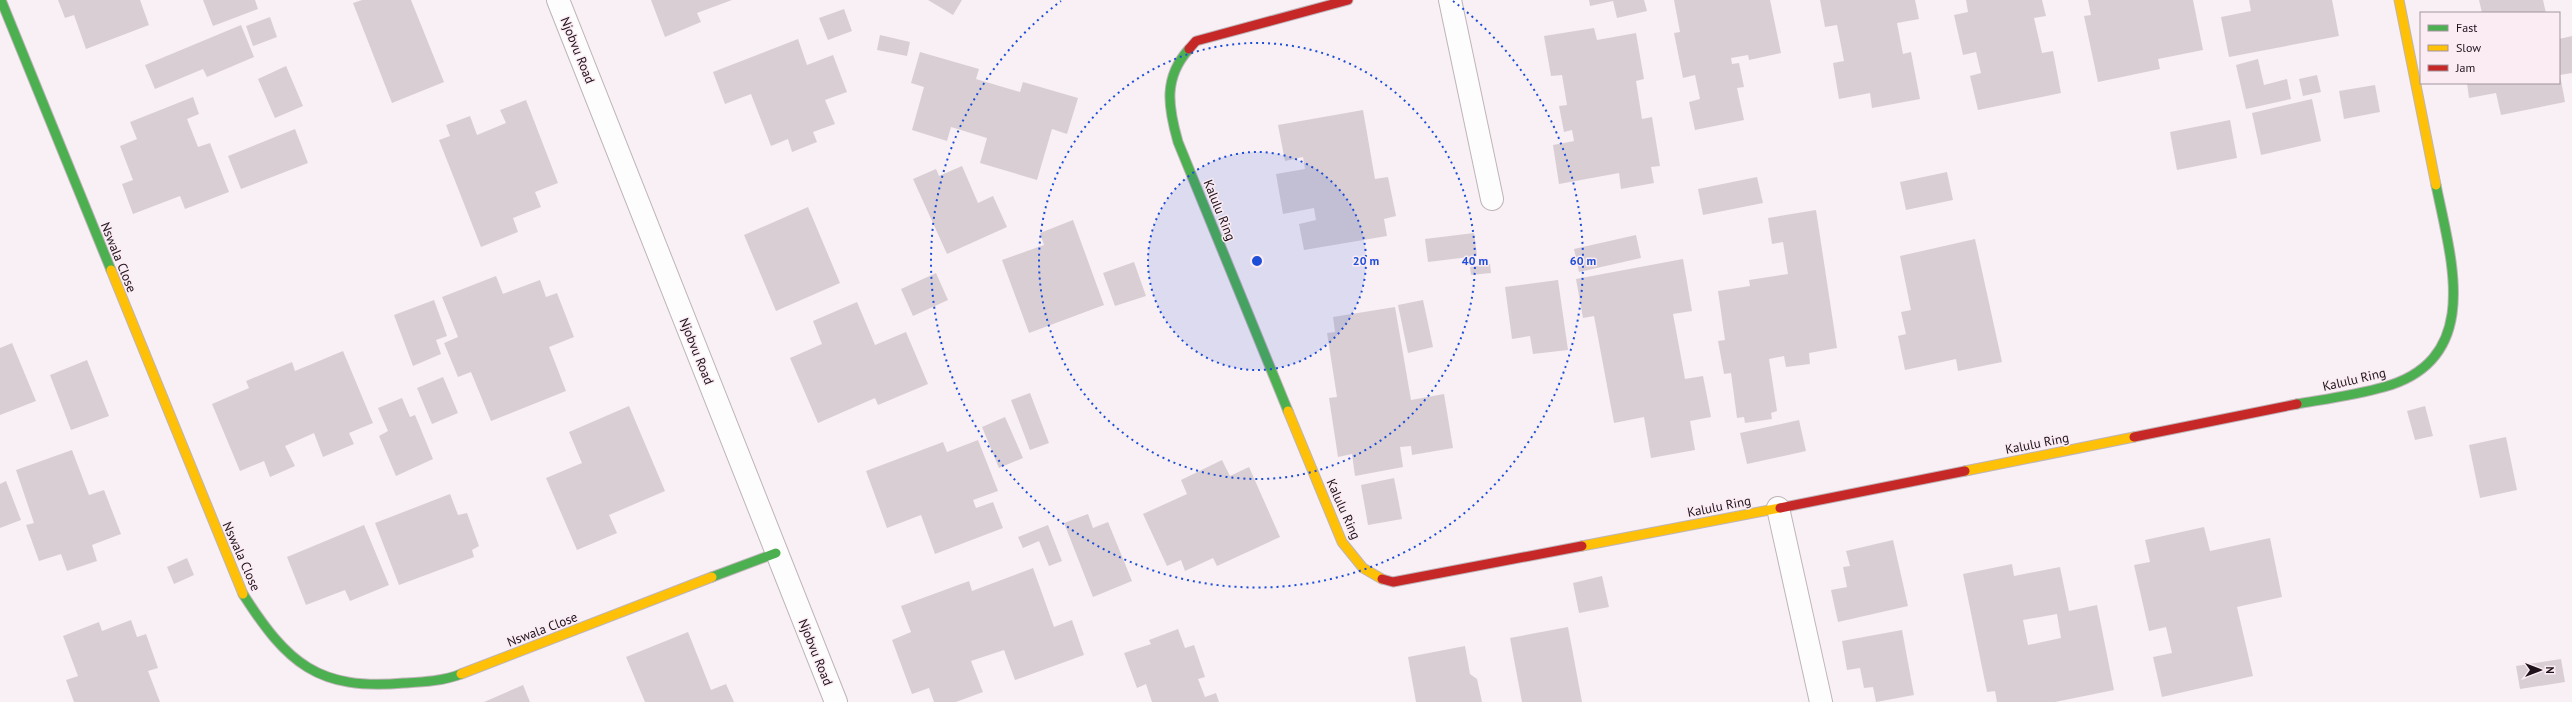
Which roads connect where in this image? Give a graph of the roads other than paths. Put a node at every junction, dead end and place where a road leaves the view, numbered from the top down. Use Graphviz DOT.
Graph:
graph roads {
  1 [pos="1,0"];
  2 [pos="558,0"];
  3 [pos="1348,0"];
  4 [pos="1450,0"];
  5 [pos="2398,0"];
  6 [pos="1492,199"];
  7 [pos="1778,508"];
  8 [pos="776,552"];
  9 [pos="836,702"];
  10 [pos="1821,702"];
  1 -- 8 [label="street, Nswala Close"];
  2 -- 8 [label="street, Njobvu Road"];
  3 -- 7 [label="street, Kalulu Ring"];
  4 -- 6 [label="street"];
  5 -- 7 [label="street, Kalulu Ring"];
  7 -- 10 [label="street"];
  8 -- 9 [label="street, Njobvu Road"];
}
